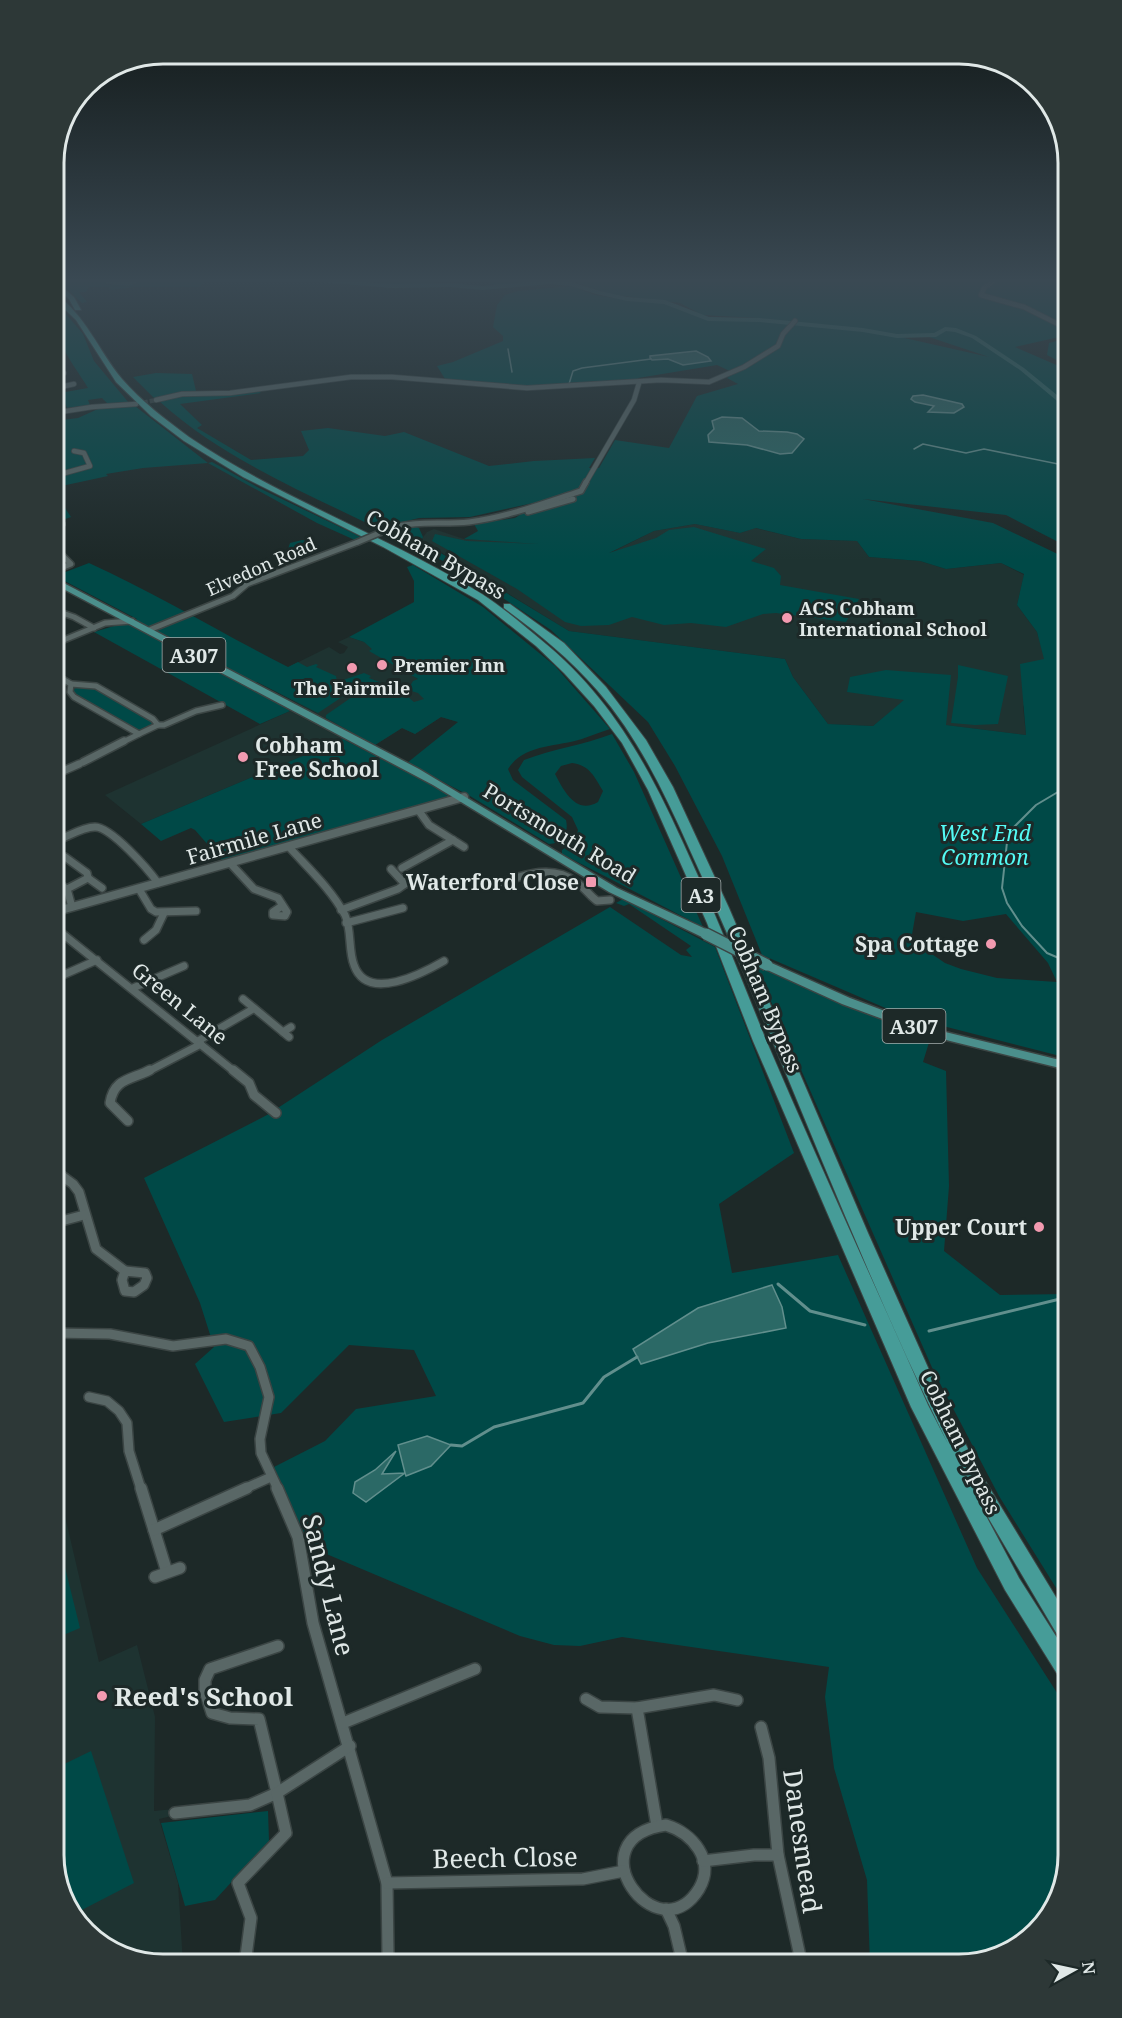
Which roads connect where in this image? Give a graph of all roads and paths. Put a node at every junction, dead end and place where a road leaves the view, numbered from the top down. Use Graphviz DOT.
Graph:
graph roads {
  1 [pos="114,372"];
  2 [pos="125,372"];
  3 [pos="732,372"];
  4 [pos="65,383"];
  5 [pos="639,383"];
  6 [pos="74,384"];
  7 [pos="156,400"];
  8 [pos="136,404"];
  9 [pos="65,411"];
  10 [pos="74,451"];
  11 [pos="65,473"];
  12 [pos="65,558"];
  13 [pos="65,567"];
  14 [pos="65,587"];
  15 [pos="110,610"];
  16 [pos="65,613"];
  17 [pos="132,621"];
  18 [pos="105,623"];
  19 [pos="94,628"];
  20 [pos="149,630"];
  21 [pos="65,640"];
  22 [pos="65,680"];
  23 [pos="71,684"];
  24 [pos="222,705"];
  25 [pos="158,725"];
  26 [pos="139,734"];
  27 [pos="65,770"];
  28 [pos="464,797"];
  29 [pos="418,811"];
  30 [pos="65,837"];
  31 [pos="453,840"];
  32 [pos="289,847"];
  33 [pos="464,848"];
  34 [pos="65,857"];
  35 [pos="230,864"];
  36 [pos="402,868"];
  37 [pos="391,869"];
  38 [pos="88,878"];
  39 [pos="414,881"];
  40 [pos="158,883"];
  41 [pos="405,884"];
  42 [pos="495,885"];
  43 [pos="102,888"];
  44 [pos="67,889"];
  45 [pos="139,889"];
  46 [pos="610,900"];
  47 [pos="282,906"];
  48 [pos="72,907"];
  49 [pos="403,908"];
  50 [pos="65,909"];
  51 [pos="341,910"];
  52 [pos="196,911"];
  53 [pos="164,913"];
  54 [pos="346,923"];
  55 [pos="65,935"];
  56 [pos="144,940"];
  57 [pos="97,960"];
  58 [pos="444,962"];
  59 [pos="184,966"];
  60 [pos="65,974"];
  61 [pos="133,988"];
  62 [pos="243,999"];
  63 [pos="253,1009"];
  64 [pos="291,1027"];
  65 [pos="199,1042"];
  66 [pos="1058,1064"];
  67 [pos="276,1113"];
  68 [pos="128,1121"];
  69 [pos="64,1179"];
  70 [pos="84,1215"];
  71 [pos="64,1220"];
  72 [pos="125,1271"];
  73 [pos="64,1333"];
  74 [pos="89,1396"];
  75 [pos="271,1477"];
  76 [pos="154,1530"];
  77 [pos="180,1568"];
  78 [pos="167,1572"];
  79 [pos="155,1577"];
  80 [pos="1058,1618"];
  81 [pos="278,1646"];
  82 [pos="1058,1658"];
  83 [pos="475,1669"];
  84 [pos="586,1699"];
  85 [pos="737,1700"];
  86 [pos="637,1708"];
  87 [pos="344,1723"];
  88 [pos="761,1727"];
  89 [pos="350,1746"];
  90 [pos="277,1793"];
  91 [pos="175,1814"];
  92 [pos="657,1826"];
  93 [pos="778,1855"];
  94 [pos="703,1861"];
  95 [pos="624,1871"];
  96 [pos="387,1883"];
  97 [pos="666,1909"];
  98 [pos="247,1953"];
  99 [pos="388,1953"];
  100 [pos="681,1954"];
  101 [pos="799,1954"];
  1 -- 82 [label="highway, Cobham Bypass / A3"];
  2 -- 80 [label="highway, Cobham Bypass / A3"];
  3 -- 5 [label="street"];
  4 -- 6 [label="street"];
  5 -- 7 [label="street"];
  5 -- 20 [label="street, Elvedon Road, bridge"];
  8 -- 9 [label="street"];
  10 -- 11 [label="street"];
  12 -- 13 [label="street"];
  14 -- 15 [label="main road, Portsmouth Road / A307"];
  15 -- 17 [label="main road, Portsmouth Road / A307"];
  15 -- 18 [label="street"];
  16 -- 19 [label="street"];
  17 -- 18 [label="street"];
  17 -- 20 [label="main road, Portsmouth Road / A307"];
  18 -- 19 [label="street"];
  19 -- 21 [label="street"];
  20 -- 28 [label="main road, Portsmouth Road / A307"];
  22 -- 23 [label="street"];
  23 -- 25 [label="street"];
  23 -- 26 [label="street"];
  24 -- 25 [label="street"];
  25 -- 26 [label="street"];
  26 -- 27 [label="street"];
  28 -- 29 [label="street, Fairmile Lane"];
  28 -- 66 [label="main road, Portsmouth Road / A307, bridge"];
  29 -- 31 [label="street"];
  29 -- 32 [label="street, Fairmile Lane"];
  30 -- 40 [label="street"];
  31 -- 33 [label="street"];
  31 -- 36 [label="street"];
  32 -- 35 [label="street, Fairmile Lane"];
  32 -- 51 [label="street"];
  34 -- 38 [label="street"];
  35 -- 40 [label="street, Fairmile Lane"];
  35 -- 47 [label="street"];
  37 -- 41 [label="street"];
  38 -- 43 [label="street"];
  38 -- 44 [label="street"];
  39 -- 41 [label="street"];
  40 -- 45 [label="street, Fairmile Lane"];
  41 -- 51 [label="street"];
  42 -- 46 [label="street"];
  44 -- 48 [label="street"];
  45 -- 48 [label="street, Fairmile Lane"];
  45 -- 53 [label="street"];
  48 -- 50 [label="street, Fairmile Lane"];
  49 -- 54 [label="street"];
  51 -- 54 [label="street"];
  52 -- 53 [label="street"];
  53 -- 56 [label="street"];
  54 -- 58 [label="street"];
  55 -- 57 [label="street, Green Lane"];
  57 -- 60 [label="street"];
  57 -- 61 [label="street, Green Lane"];
  59 -- 61 [label="street"];
  61 -- 65 [label="street, Green Lane"];
  62 -- 63 [label="street"];
  63 -- 64 [label="street"];
  63 -- 65 [label="street"];
  65 -- 67 [label="street, Green Lane"];
  65 -- 68 [label="street"];
  69 -- 70 [label="street"];
  70 -- 71 [label="street"];
  70 -- 72 [label="street"];
  73 -- 75 [label="street, Sandy Lane"];
  74 -- 76 [label="street"];
  75 -- 76 [label="street"];
  75 -- 87 [label="street, Sandy Lane"];
  76 -- 78 [label="street"];
  77 -- 78 [label="street"];
  78 -- 79 [label="street"];
  81 -- 90 [label="street"];
  83 -- 87 [label="street"];
  84 -- 86 [label="street"];
  85 -- 86 [label="street"];
  86 -- 92 [label="street"];
  87 -- 89 [label="street, Sandy Lane"];
  88 -- 93 [label="street, Danesmead"];
  89 -- 90 [label="street"];
  89 -- 96 [label="street, Sandy Lane"];
  90 -- 91 [label="street"];
  90 -- 98 [label="street"];
  92 -- 94 [label="street"];
  92 -- 95 [label="street"];
  93 -- 94 [label="street"];
  93 -- 101 [label="street, Danesmead"];
  94 -- 97 [label="street"];
  95 -- 96 [label="street, Beech Close"];
  95 -- 97 [label="street"];
  96 -- 99 [label="street, Sandy Lane"];
  97 -- 100 [label="street"];
}
